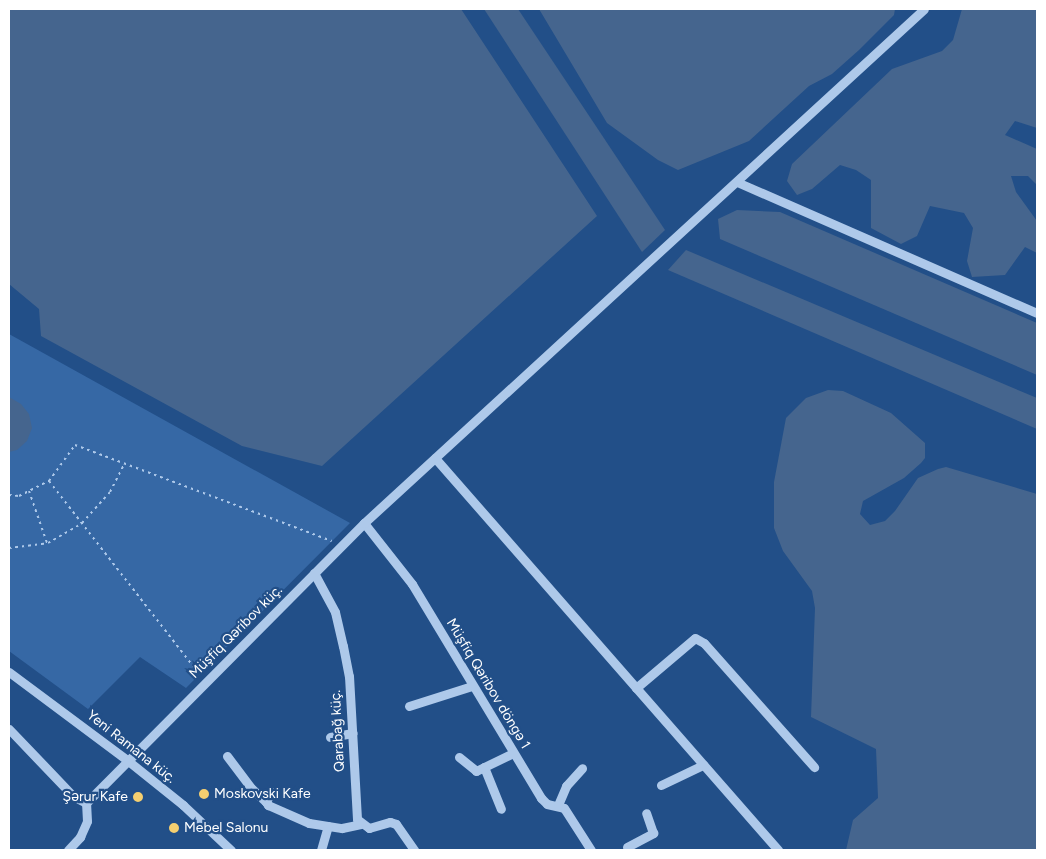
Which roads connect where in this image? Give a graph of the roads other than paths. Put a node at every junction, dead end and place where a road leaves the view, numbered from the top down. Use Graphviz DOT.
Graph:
graph roads {
  1 [pos="924,9"];
  2 [pos="737,182"];
  3 [pos="1037,313"];
  4 [pos="435,458"];
  5 [pos="364,524"];
  6 [pos="314,573"];
  7 [pos="9,672"];
  8 [pos="472,686"];
  9 [pos="636,688"];
  10 [pos="409,706"];
  11 [pos="9,729"];
  12 [pos="353,733"];
  13 [pos="330,737"];
  14 [pos="513,753"];
  15 [pos="227,756"];
  16 [pos="459,757"];
  17 [pos="127,760"];
  18 [pos="703,765"];
  19 [pos="484,767"];
  20 [pos="582,768"];
  21 [pos="814,768"];
  22 [pos="661,785"];
  23 [pos="271,792"];
  24 [pos="266,802"];
  25 [pos="86,803"];
  26 [pos="558,805"];
  27 [pos="501,809"];
  28 [pos="646,813"];
  29 [pos="361,824"];
  30 [pos="328,826"];
  31 [pos="626,849"];
  32 [pos="68,850"];
  33 [pos="231,850"];
  34 [pos="321,850"];
  35 [pos="414,850"];
  36 [pos="591,850"];
  37 [pos="778,850"];
  1 -- 2 [label="street, Müşfiq Qəribov küç."];
  2 -- 3 [label="street"];
  2 -- 4 [label="street, Müşfiq Qəribov küç."];
  4 -- 5 [label="street, Müşfiq Qəribov küç."];
  4 -- 9 [label="street"];
  5 -- 6 [label="street, Müşfiq Qəribov küç."];
  5 -- 8 [label="street, Müşfiq Qəribov döngə 1"];
  6 -- 12 [label="street, Qarabağ küç."];
  6 -- 17 [label="street, Müşfiq Qəribov küç."];
  7 -- 17 [label="street, Yeni Ramana küç."];
  8 -- 10 [label="street"];
  8 -- 14 [label="street, Müşfiq Qəribov döngə 1"];
  9 -- 18 [label="street"];
  9 -- 21 [label="street"];
  11 -- 25 [label="street"];
  12 -- 13 [label="street"];
  12 -- 29 [label="street, Qarabağ küç."];
  14 -- 19 [label="street"];
  14 -- 26 [label="street, Müşfiq Qəribov döngə 1"];
  15 -- 24 [label="street"];
  16 -- 19 [label="street"];
  17 -- 25 [label="street, Müşfiq Qəribov küç."];
  17 -- 33 [label="street, Yeni Ramana küç."];
  18 -- 22 [label="street"];
  18 -- 37 [label="street"];
  19 -- 27 [label="street"];
  20 -- 26 [label="street"];
  23 -- 24 [label="street"];
  24 -- 30 [label="street"];
  25 -- 32 [label="street"];
  26 -- 36 [label="street, Müşfiq Qəribov döngə 1"];
  28 -- 31 [label="street"];
  29 -- 30 [label="street"];
  29 -- 35 [label="street"];
  30 -- 34 [label="street"];
}
